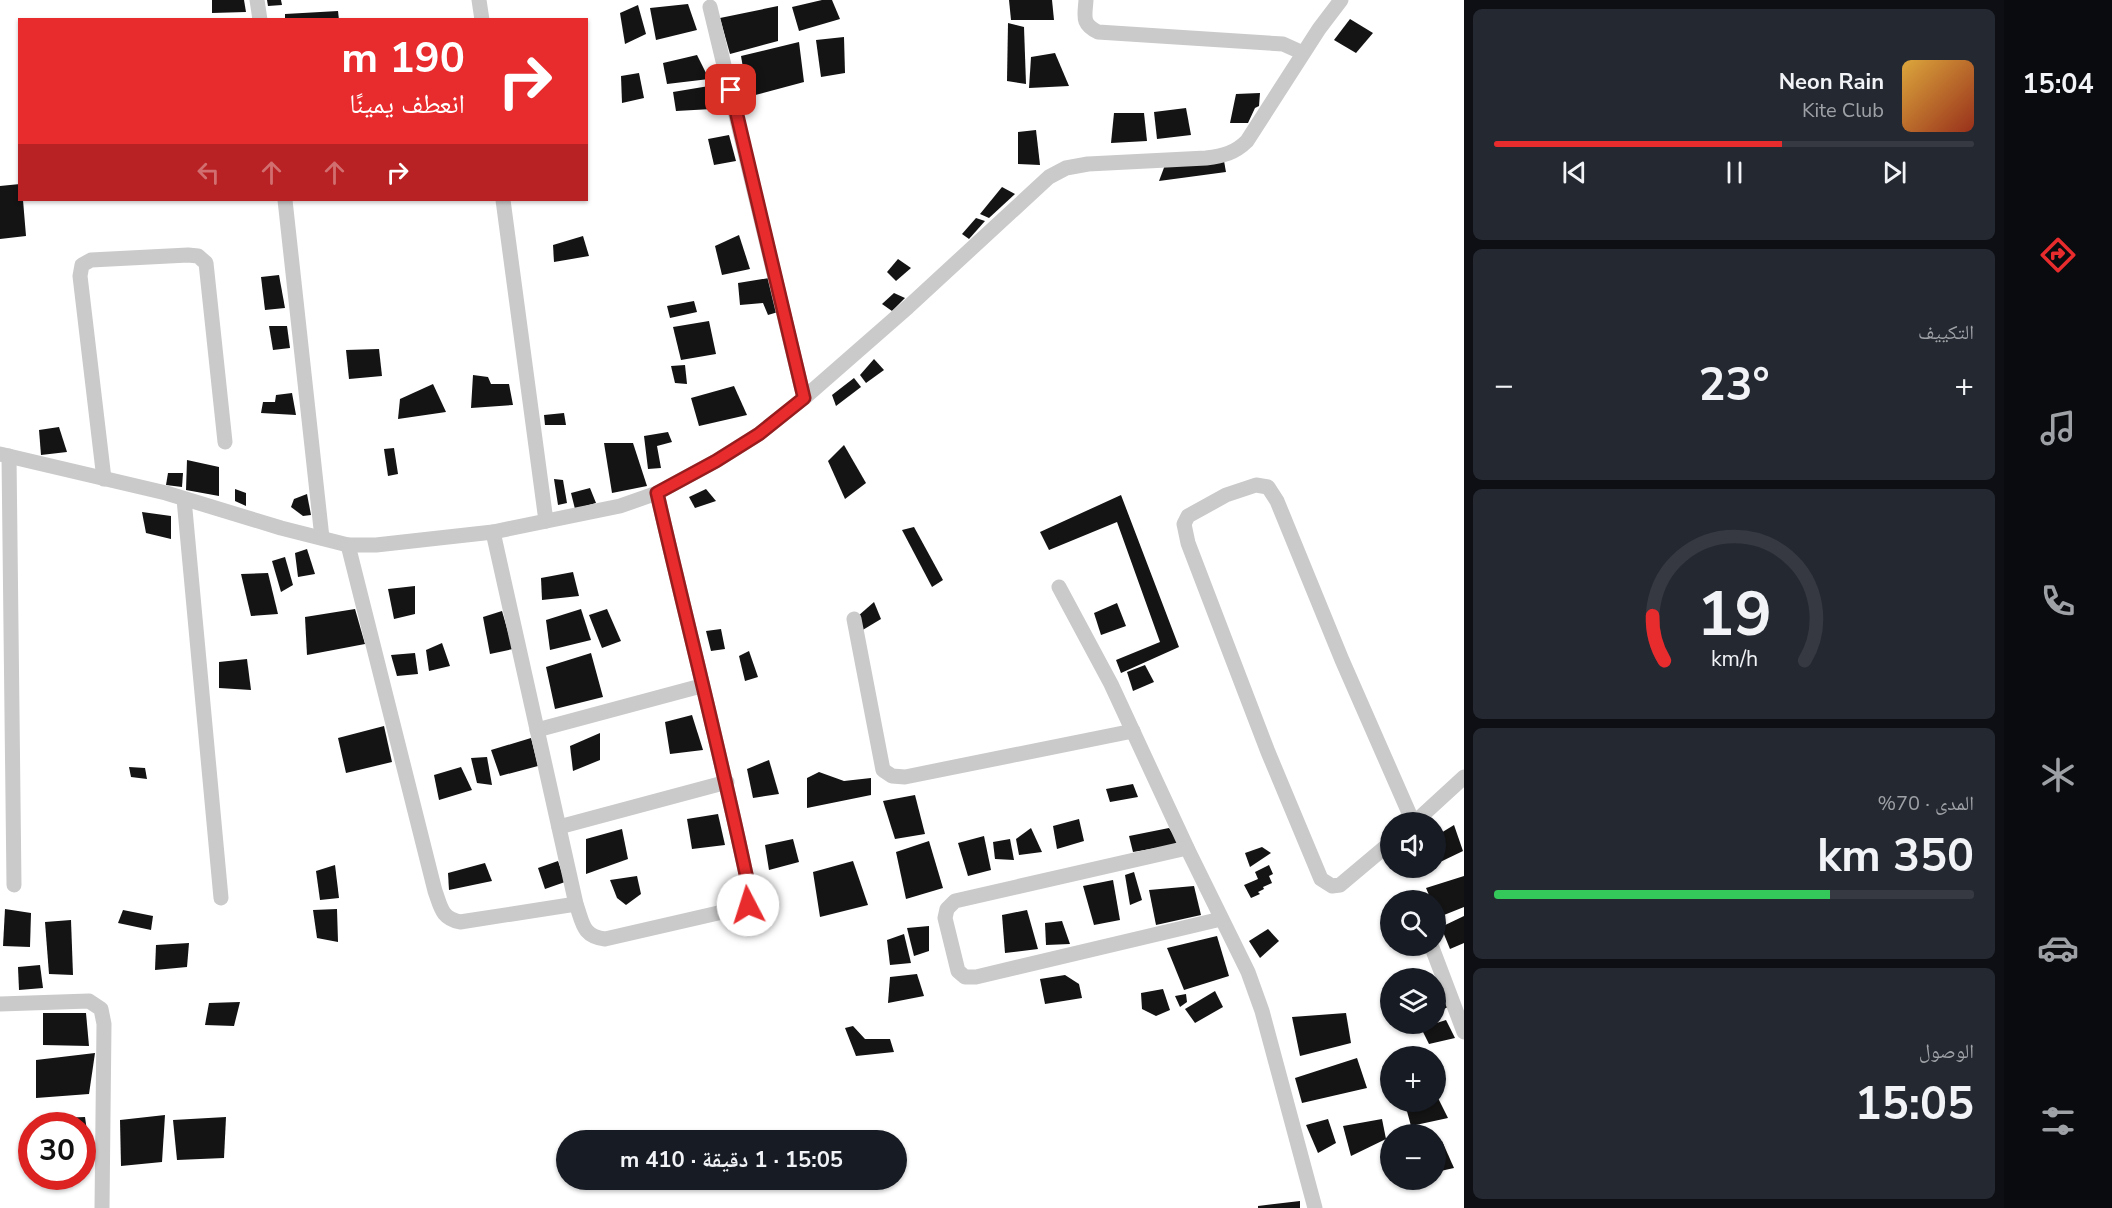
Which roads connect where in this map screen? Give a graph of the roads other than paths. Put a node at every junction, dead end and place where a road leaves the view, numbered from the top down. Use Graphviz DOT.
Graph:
graph roads {
  1 [pos="257,0"];
  2 [pos="479,0"];
  3 [pos="1086,0"];
  4 [pos="1341,0"];
  5 [pos="710,7"];
  6 [pos="260,18"];
  7 [pos="482,18"];
  8 [pos="1303,53"];
  9 [pos="285,201"];
  10 [pos="503,201"];
  11 [pos="804,398"];
  12 [pos="225,442"];
  13 [pos="5,455"];
  14 [pos="104,478"];
  15 [pos="657,493"];
  16 [pos="184,499"];
  17 [pos="546,521"];
  18 [pos="492,532"];
  19 [pos="322,538"];
  20 [pos="348,545"];
  21 [pos="1059,587"];
  22 [pos="854,619"];
  23 [pos="701,686"];
  24 [pos="537,730"];
  25 [pos="1133,731"];
  26 [pos="1464,777"];
  27 [pos="727,782"];
  28 [pos="1410,812"];
  29 [pos="1425,812"];
  30 [pos="559,827"];
  31 [pos="1187,848"];
  32 [pos="1380,851"];
  33 [pos="14,885"];
  34 [pos="221,898"];
  35 [pos="576,904"];
  36 [pos="1221,919"];
  37 [pos="1435,956"];
  38 [pos="0,1004"];
  39 [pos="1464,1032"];
  40 [pos="102,1208"];
  41 [pos="1316,1208"];
  1 -- 6 [label="street"];
  2 -- 7 [label="street"];
  3 -- 8 [label="street"];
  4 -- 8 [label="street"];
  5 -- 11 [label="street"];
  8 -- 11 [label="street"];
  9 -- 19 [label="street"];
  10 -- 17 [label="street"];
  11 -- 15 [label="street"];
  12 -- 14 [label="street"];
  13 -- 14 [label="street"];
  13 -- 33 [label="street"];
  14 -- 16 [label="street"];
  15 -- 17 [label="street"];
  15 -- 23 [label="street"];
  16 -- 19 [label="street"];
  16 -- 34 [label="street"];
  17 -- 18 [label="street"];
  18 -- 20 [label="street"];
  18 -- 24 [label="street"];
  19 -- 20 [label="street"];
  20 -- 35 [label="street"];
  21 -- 25 [label="street"];
  22 -- 25 [label="street"];
  23 -- 24 [label="street"];
  23 -- 27 [label="street"];
  24 -- 30 [label="street"];
  25 -- 31 [label="street"];
  26 -- 29 [label="street"];
  27 -- 30 [label="street"];
  27 -- 35 [label="street"];
  28 -- 32 [label="street"];
  30 -- 35 [label="street"];
  31 -- 36 [label="street"];
  31 -- 36 [label="street"];
  36 -- 41 [label="street"];
  37 -- 39 [label="street"];
  38 -- 40 [label="street"];
}
